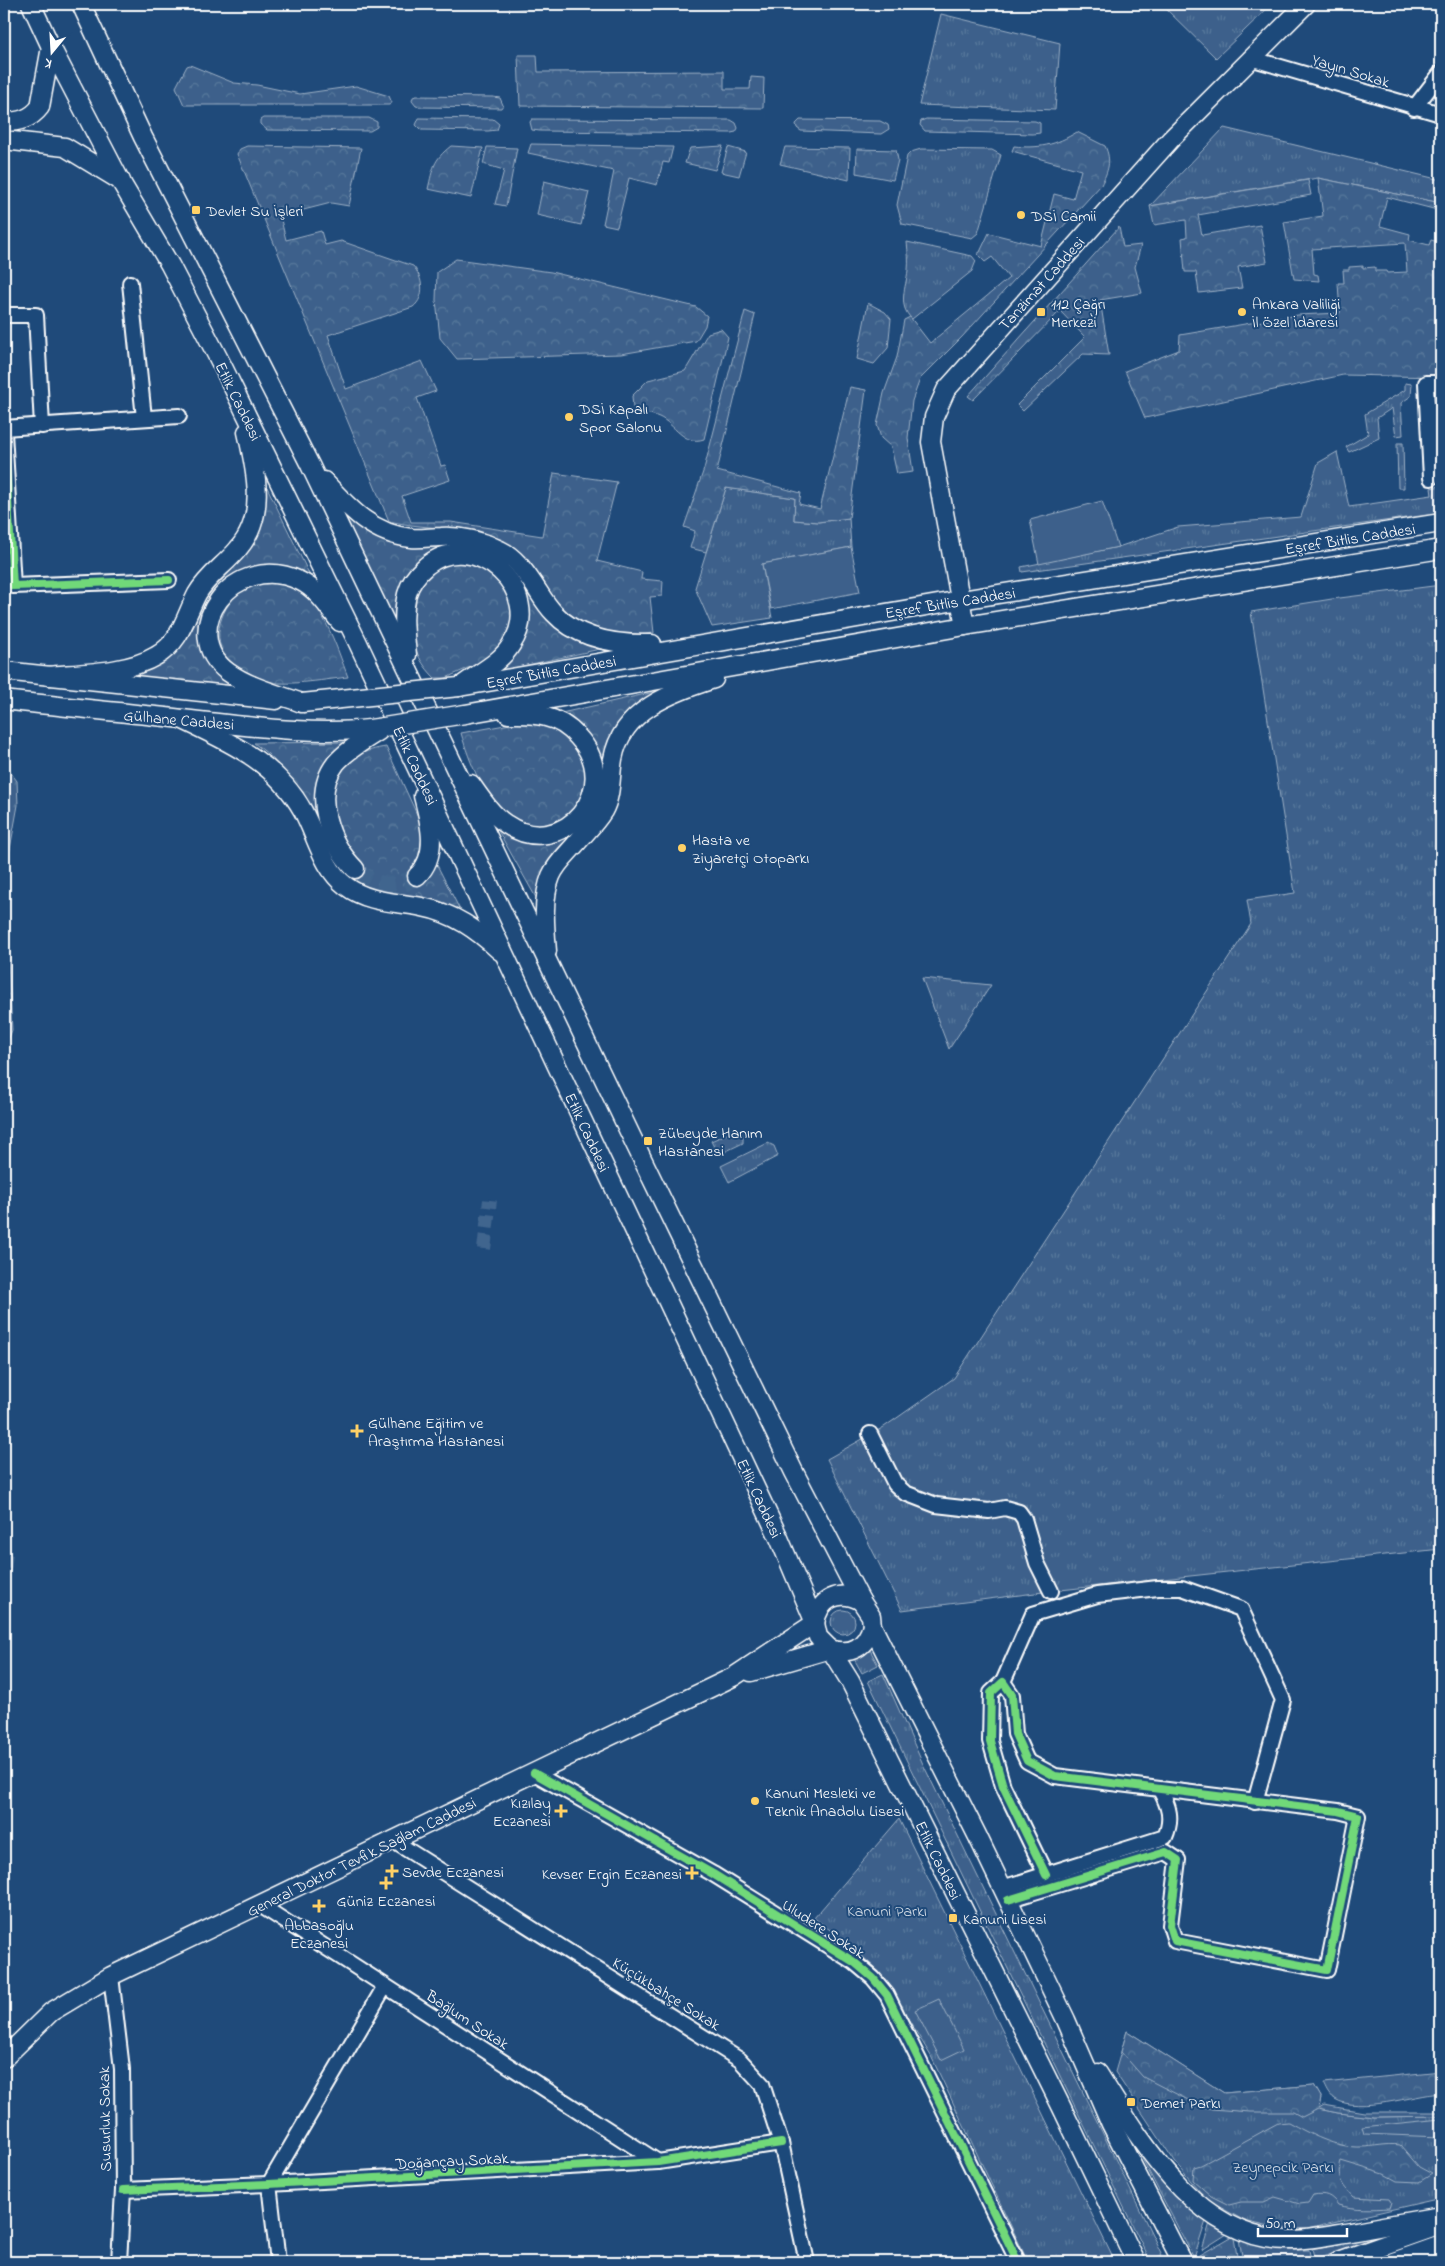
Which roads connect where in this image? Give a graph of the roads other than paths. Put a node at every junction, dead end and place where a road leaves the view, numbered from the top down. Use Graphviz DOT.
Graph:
graph roads {
  1 [pos="32,4"];
  2 [pos="81,4"];
  3 [pos="1306,4"];
  4 [pos="51,47"];
  5 [pos="1250,58"];
  6 [pos="1441,73"];
  7 [pos="1414,108"];
  8 [pos="1441,114"];
  9 [pos="4,122"];
  10 [pos="4,140"];
  11 [pos="121,182"];
  12 [pos="130,283"];
  13 [pos="4,315"];
  14 [pos="1441,383"];
  15 [pos="240,402"];
  16 [pos="179,416"];
  17 [pos="144,418"];
  18 [pos="42,426"];
  19 [pos="4,430"];
  20 [pos="310,465"];
  21 [pos="1431,478"];
  22 [pos="1441,523"];
  23 [pos="7,541"];
  24 [pos="1441,548"];
  25 [pos="169,580"];
  26 [pos="961,600"];
  27 [pos="965,626"];
  28 [pos="720,641"];
  29 [pos="358,643"];
  30 [pos="780,658"];
  31 [pos="408,666"];
  32 [pos="4,671"];
  33 [pos="48,676"];
  34 [pos="459,687"];
  35 [pos="4,700"];
  36 [pos="302,703"];
  37 [pos="465,714"];
  38 [pos="181,719"];
  39 [pos="355,739"];
  40 [pos="411,752"];
  41 [pos="450,755"];
  42 [pos="355,869"];
  43 [pos="417,876"];
  44 [pos="507,958"];
  45 [pos="548,961"];
  46 [pos="870,1434"];
  47 [pos="1051,1591"];
  48 [pos="861,1601"];
  49 [pos="814,1623"];
  50 [pos="872,1626"];
  51 [pos="830,1649"];
  52 [pos="733,1677"];
  53 [pos="1003,1682"];
  54 [pos="534,1772"];
  55 [pos="1160,1790"];
  56 [pos="1255,1802"];
  57 [pos="392,1840"];
  58 [pos="1046,1875"];
  59 [pos="1005,1894"];
  60 [pos="260,1905"];
  61 [pos="111,1976"];
  62 [pos="385,1986"];
  63 [pos="1066,2020"];
  64 [pos="4,2058"];
  65 [pos="781,2142"];
  66 [pos="658,2162"];
  67 [pos="269,2184"];
  68 [pos="123,2190"];
  69 [pos="1441,2216"];
  70 [pos="1441,2225"];
  71 [pos="1441,2245"];
  72 [pos="119,2262"];
  73 [pos="278,2262"];
  74 [pos="807,2262"];
  75 [pos="1018,2262"];
  76 [pos="1136,2262"];
  77 [pos="1182,2262"];
  78 [pos="1336,2262"];
  79 [pos="1393,2262"];
  1 -- 4 [label="main road, Etlik Caddesi"];
  2 -- 20 [label="main road"];
  3 -- 5 [label="main road, Tanzimat Caddesi"];
  4 -- 9 [label="main road"];
  4 -- 11 [label="main road, Etlik Caddesi"];
  5 -- 7 [label="street, Yayın Sokak"];
  5 -- 26 [label="main road, Tanzimat Caddesi"];
  6 -- 7 [label="street"];
  7 -- 8 [label="street, Yayın Sokak"];
  10 -- 11 [label="main road"];
  11 -- 15 [label="main road, Etlik Caddesi"];
  12 -- 17 [label="street"];
  13 -- 18 [label="street"];
  14 -- 21 [label="street"];
  15 -- 29 [label="main road, Etlik Caddesi"];
  15 -- 33 [label="main road"];
  16 -- 17 [label="street"];
  17 -- 18 [label="street"];
  18 -- 19 [label="street"];
  19 -- 23 [label="street"];
  20 -- 28 [label="main road"];
  20 -- 31 [label="main road"];
  22 -- 26 [label="main road, Eşref Bitlis Caddesi"];
  23 -- 25 [label="street"];
  24 -- 27 [label="main road, Eşref Bitlis Caddesi"];
  26 -- 27 [label="main road, Tanzimat Caddesi"];
  26 -- 28 [label="main road, Eşref Bitlis Caddesi"];
  27 -- 30 [label="main road, Eşref Bitlis Caddesi"];
  28 -- 34 [label="main road, Eşref Bitlis Caddesi"];
  29 -- 36 [label="main road"];
  29 -- 40 [label="main road, Etlik Caddesi"];
  30 -- 37 [label="main road, Eşref Bitlis Caddesi"];
  30 -- 45 [label="main road"];
  31 -- 34 [label="main road"];
  31 -- 41 [label="main road"];
  32 -- 33 [label="main road, Gülhane Caddesi"];
  33 -- 36 [label="main road, Gülhane Caddesi"];
  34 -- 36 [label="main road, Eşref Bitlis Caddesi, bridge"];
  35 -- 38 [label="main road, Gülhane Caddesi"];
  37 -- 39 [label="main road, bridge"];
  37 -- 41 [label="main road"];
  38 -- 39 [label="main road, Gülhane Caddesi"];
  38 -- 44 [label="main road"];
  39 -- 42 [label="main road"];
  40 -- 43 [label="main road"];
  40 -- 44 [label="main road, Etlik Caddesi"];
  41 -- 45 [label="main road"];
  44 -- 49 [label="main road, Etlik Caddesi"];
  45 -- 48 [label="main road"];
  46 -- 47 [label="street"];
  48 -- 49 [label="main road"];
  48 -- 50 [label="main road"];
  49 -- 51 [label="main road, Etlik Caddesi"];
  49 -- 52 [label="main road, General Doktor Tevfik Sağlam Caddesi"];
  50 -- 51 [label="main road"];
  50 -- 59 [label="main road"];
  51 -- 52 [label="main road, General Doktor Tevfik Sağlam Caddesi"];
  51 -- 76 [label="main road, Etlik Caddesi"];
  52 -- 54 [label="main road, General Doktor Tevfik Sağlam Caddesi"];
  53 -- 55 [label="street"];
  53 -- 56 [label="street"];
  53 -- 58 [label="street"];
  54 -- 57 [label="main road, General Doktor Tevfik Sağlam Caddesi"];
  54 -- 75 [label="street, Uludere Sokak"];
  55 -- 56 [label="street"];
  55 -- 58 [label="street"];
  56 -- 59 [label="street"];
  57 -- 60 [label="main road, General Doktor Tevfik Sağlam Caddesi"];
  57 -- 65 [label="street, Küçükbahçe Sokak"];
  58 -- 59 [label="street"];
  59 -- 63 [label="main road"];
  60 -- 61 [label="main road, General Doktor Tevfik Sağlam Caddesi"];
  60 -- 62 [label="street, Bağlum Sokak"];
  61 -- 64 [label="main road, General Doktor Tevfik Sağlam Caddesi"];
  61 -- 68 [label="street, Susurluk Sokak"];
  62 -- 66 [label="street, Bağlum Sokak"];
  62 -- 67 [label="street"];
  63 -- 69 [label="main road"];
  63 -- 77 [label="main road"];
  65 -- 66 [label="street, Doğançay Sokak"];
  65 -- 74 [label="street, Küçükbahçe Sokak"];
  66 -- 67 [label="street, Doğançay Sokak"];
  67 -- 68 [label="street, Doğançay Sokak"];
  67 -- 73 [label="street"];
  68 -- 72 [label="street, Susurluk Sokak"];
  70 -- 78 [label="main road"];
  71 -- 79 [label="main road"];
}
